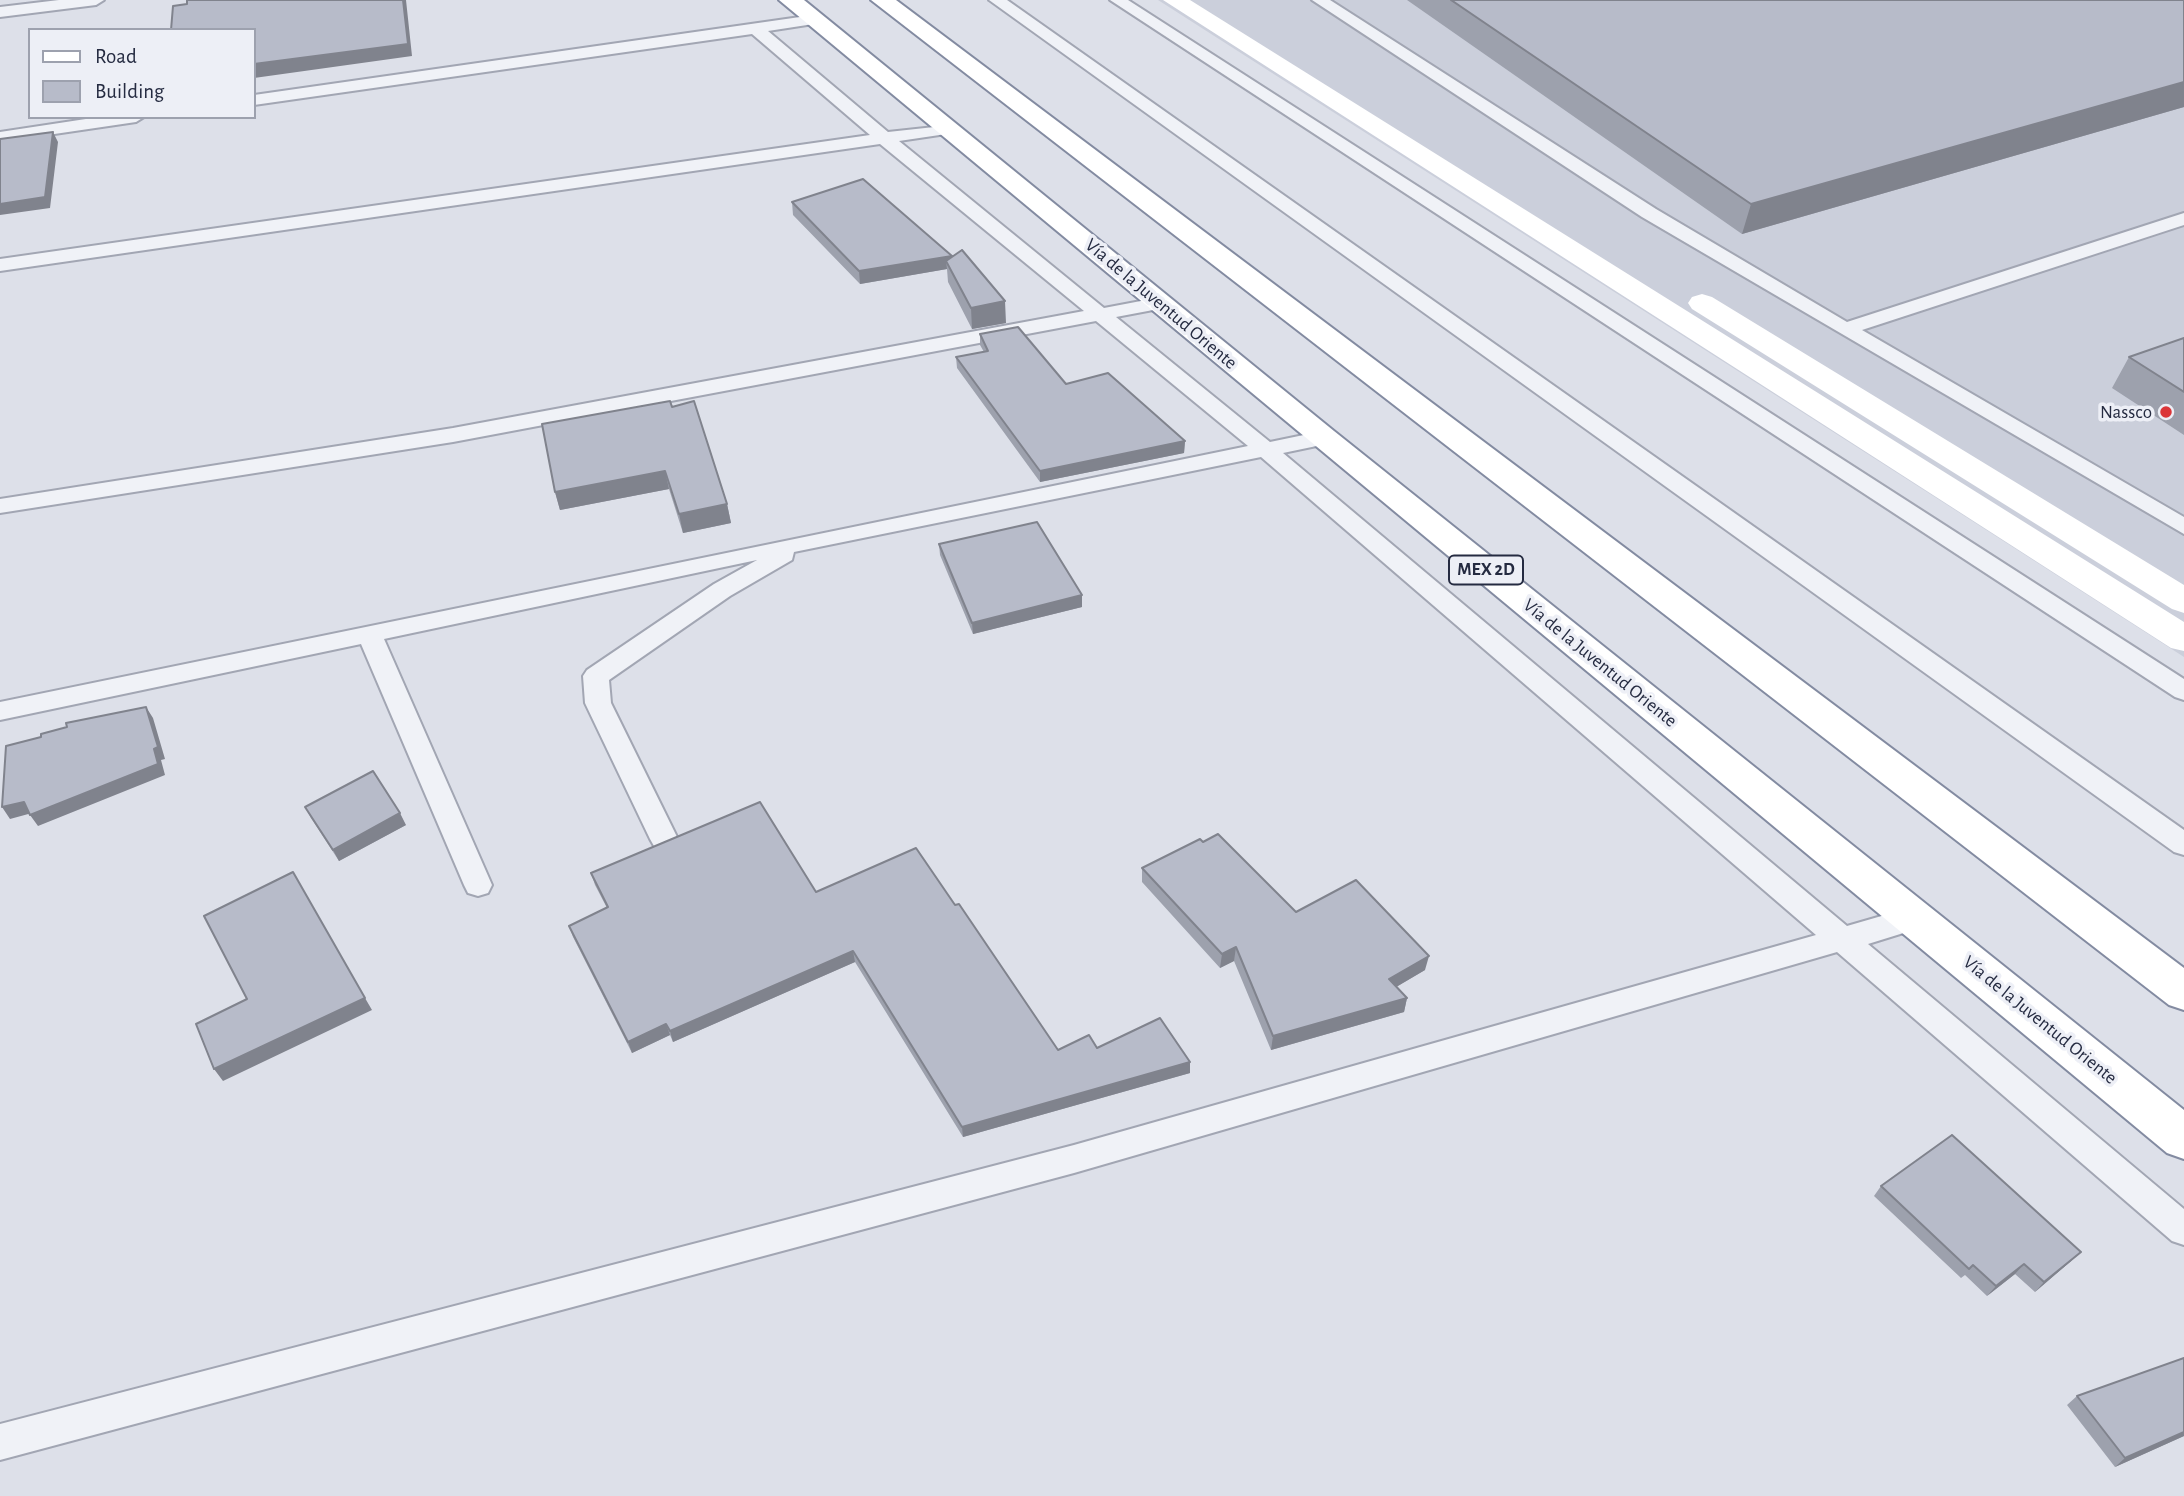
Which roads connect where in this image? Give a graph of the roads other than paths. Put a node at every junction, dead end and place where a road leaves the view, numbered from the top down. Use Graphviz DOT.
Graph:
graph roads {
  1 [pos="96,0"];
  2 [pos="882,0"];
  3 [pos="997,0"];
  4 [pos="1118,0"];
  5 [pos="1174,0"];
  6 [pos="1212,0"];
  7 [pos="1320,0"];
  8 [pos="802,10"];
  9 [pos="0,12"];
  10 [pos="755,28"];
  11 [pos="256,100"];
  12 [pos="122,119"];
  13 [pos="947,129"];
  14 [pos="0,137"];
  15 [pos="884,138"];
  16 [pos="2184,219"];
  17 [pos="0,265"];
  18 [pos="1162,303"];
  19 [pos="1103,314"];
  20 [pos="1845,330"];
  21 [pos="1322,438"];
  22 [pos="1265,449"];
  23 [pos="0,506"];
  24 [pos="2184,527"];
  25 [pos="807,542"];
  26 [pos="2184,601"];
  27 [pos="370,635"];
  28 [pos="2184,639"];
  29 [pos="2184,691"];
  30 [pos="0,711"];
  31 [pos="664,839"];
  32 [pos="2184,844"];
  33 [pos="478,885"];
  34 [pos="1916,918"];
  35 [pos="1842,939"];
  36 [pos="2184,992"];
  37 [pos="2184,1138"];
  38 [pos="2184,1230"];
  39 [pos="0,1442"];
  1 -- 9 [label="lane"];
  2 -- 36 [label="main road"];
  3 -- 32 [label="lane"];
  4 -- 29 [label="lane"];
  5 -- 28 [label="main road"];
  6 -- 26 [label="main road"];
  7 -- 20 [label="lane"];
  8 -- 10 [label="lane"];
  8 -- 13 [label="main road, Vía de la Juventud Oriente / MEX 2D"];
  10 -- 11 [label="lane"];
  10 -- 15 [label="lane"];
  12 -- 14 [label="lane"];
  13 -- 15 [label="lane"];
  13 -- 18 [label="main road, Vía de la Juventud Oriente / MEX 2D"];
  15 -- 17 [label="lane"];
  15 -- 19 [label="lane"];
  16 -- 20 [label="lane"];
  18 -- 19 [label="lane"];
  18 -- 21 [label="main road, Vía de la Juventud Oriente / MEX 2D"];
  19 -- 22 [label="lane"];
  19 -- 23 [label="lane"];
  20 -- 24 [label="lane"];
  21 -- 22 [label="lane"];
  21 -- 34 [label="main road, Vía de la Juventud Oriente / MEX 2D"];
  22 -- 25 [label="lane"];
  22 -- 35 [label="lane"];
  25 -- 27 [label="lane"];
  25 -- 31 [label="lane"];
  27 -- 30 [label="lane"];
  27 -- 33 [label="lane"];
  34 -- 35 [label="lane"];
  34 -- 37 [label="main road, Vía de la Juventud Oriente / MEX 2D"];
  35 -- 38 [label="lane"];
  35 -- 39 [label="lane"];
}
